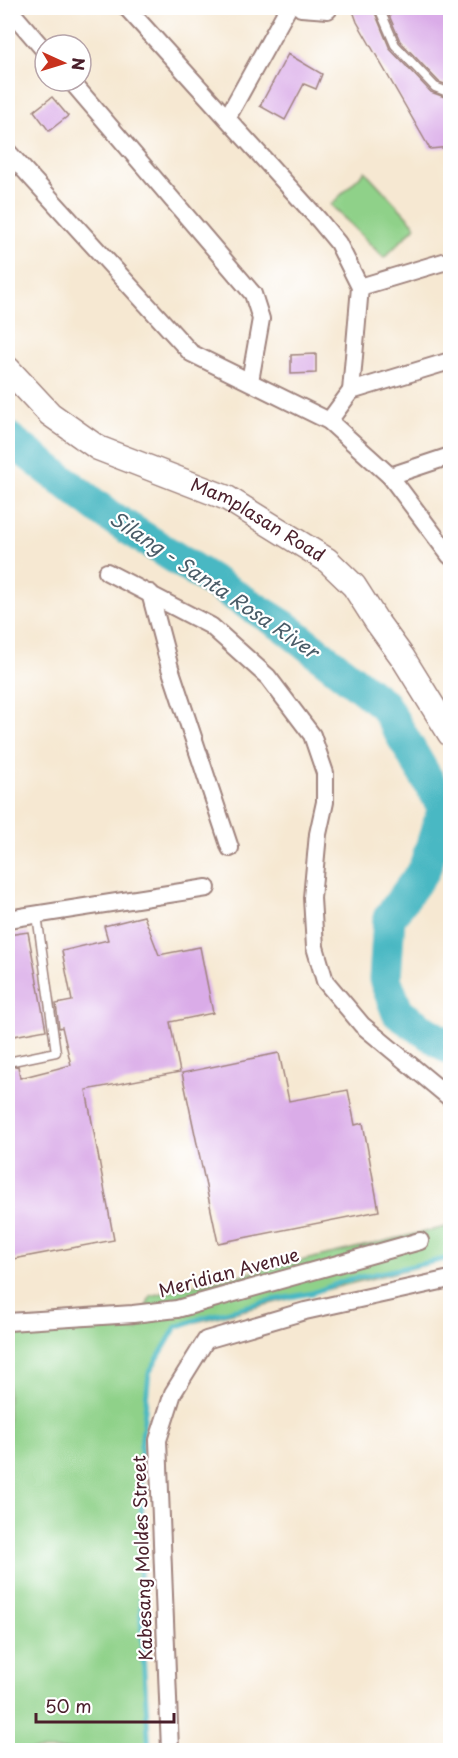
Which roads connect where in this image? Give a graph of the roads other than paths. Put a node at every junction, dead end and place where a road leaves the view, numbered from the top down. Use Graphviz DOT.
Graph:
graph roads {
  1 [pos="8,8"];
  2 [pos="127,8"];
  3 [pos="288,8"];
  4 [pos="301,8"];
  5 [pos="327,8"];
  6 [pos="379,8"];
  7 [pos="33,37"];
  8 [pos="81,93"];
  9 [pos="450,93"];
  10 [pos="227,118"];
  11 [pos="8,152"];
  12 [pos="450,260"];
  13 [pos="360,287"];
  14 [pos="450,361"];
  15 [pos="8,369"];
  16 [pos="250,381"];
  17 [pos="351,391"];
  18 [pos="329,421"];
  19 [pos="450,456"];
  20 [pos="390,476"];
  21 [pos="449,551"];
  22 [pos="106,572"];
  23 [pos="150,593"];
  24 [pos="450,734"];
  25 [pos="230,848"];
  26 [pos="207,888"];
  27 [pos="37,915"];
  28 [pos="8,919"];
  29 [pos="8,1062"];
  30 [pos="450,1098"];
  31 [pos="420,1241"];
  32 [pos="450,1278"];
  33 [pos="8,1322"];
  34 [pos="170,1750"];
  1 -- 7 [label="street"];
  2 -- 10 [label="street"];
  3 -- 10 [label="street"];
  4 -- 5 [label="street"];
  6 -- 9 [label="lane"];
  8 -- 16 [label="street"];
  10 -- 13 [label="street"];
  11 -- 16 [label="street"];
  12 -- 13 [label="street"];
  13 -- 17 [label="street"];
  14 -- 17 [label="street"];
  15 -- 24 [label="street, Mamplasan Road"];
  16 -- 18 [label="street"];
  17 -- 18 [label="street"];
  18 -- 20 [label="street"];
  19 -- 20 [label="street"];
  20 -- 21 [label="street"];
  22 -- 23 [label="street"];
  23 -- 25 [label="street"];
  23 -- 30 [label="street"];
  26 -- 27 [label="street"];
  27 -- 28 [label="street"];
  27 -- 29 [label="lane"];
  31 -- 33 [label="street, Meridian Avenue"];
  32 -- 34 [label="street, Kabesang Moldes Street"];
}
